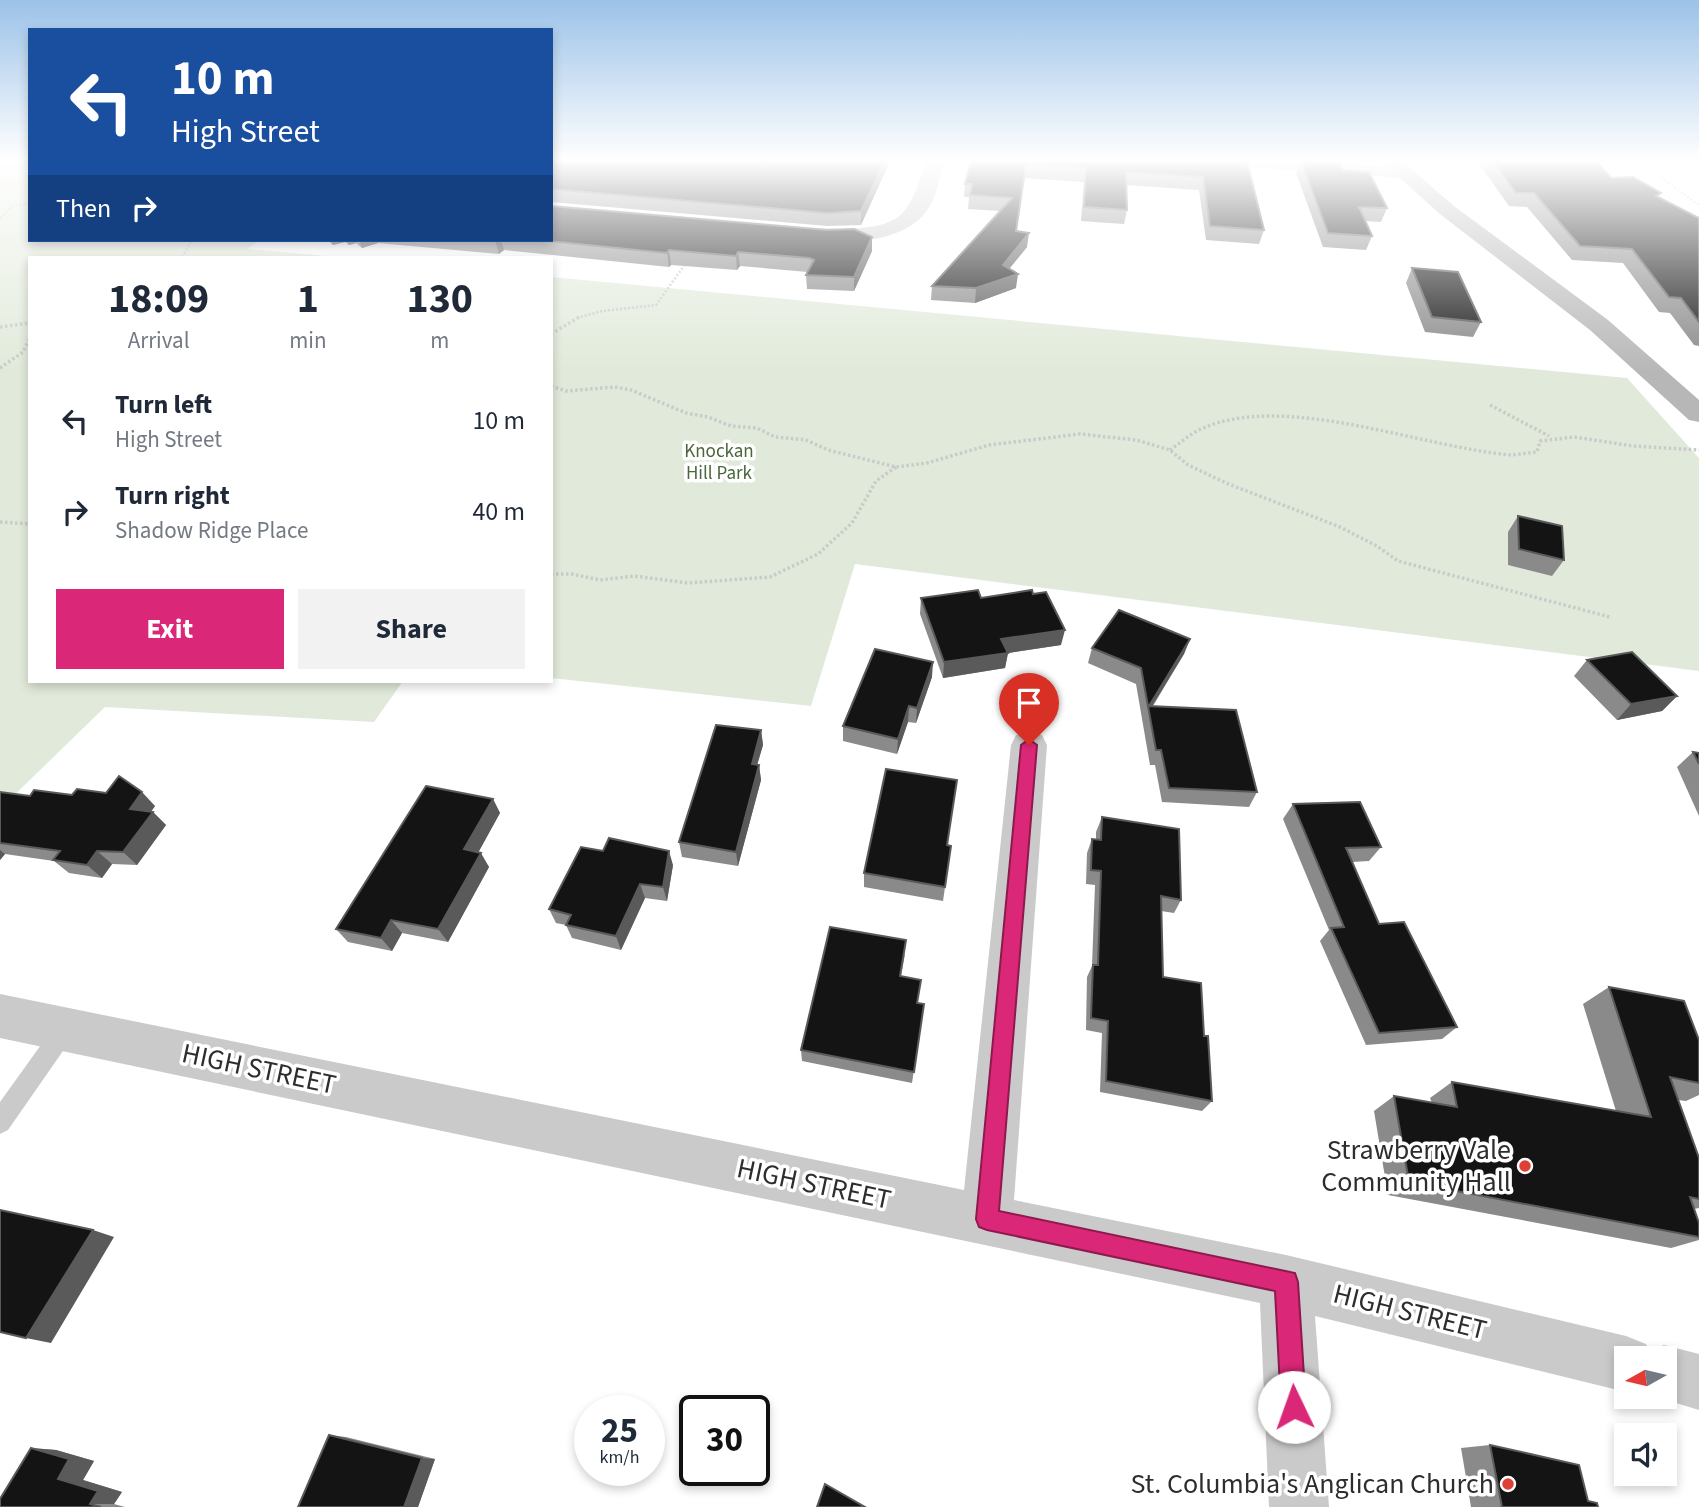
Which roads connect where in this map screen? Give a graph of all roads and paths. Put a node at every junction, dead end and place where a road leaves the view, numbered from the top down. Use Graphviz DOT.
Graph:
graph roads {
  1 [pos="871,231"];
  2 [pos="1480,231"];
  3 [pos="802,233"];
  4 [pos="688,260"];
  5 [pos="28,323"];
  6 [pos="0,327"];
  7 [pos="553,332"];
  8 [pos="28,342"];
  9 [pos="0,368"];
  10 [pos="553,387"];
  11 [pos="1490,405"];
  12 [pos="1699,414"];
  13 [pos="1549,437"];
  14 [pos="1170,450"];
  15 [pos="1699,450"];
  16 [pos="896,467"];
  17 [pos="0,522"];
  18 [pos="28,524"];
  19 [pos="553,574"];
  20 [pos="1610,617"];
  21 [pos="1029,745"];
  22 [pos="0,1016"];
  23 [pos="66,1029"];
  24 [pos="0,1122"];
  25 [pos="987,1219"];
  26 [pos="1286,1282"];
  27 [pos="1614,1361"];
  28 [pos="1677,1376"];
  29 [pos="1699,1382"];
  30 [pos="1300,1507"];
  1 -- 3 [label="street"];
  2 -- 12 [label="street"];
  4 -- 7 [label="path"];
  5 -- 6 [label="path"];
  8 -- 9 [label="path"];
  10 -- 16 [label="path"];
  11 -- 13 [label="path"];
  13 -- 14 [label="path"];
  13 -- 15 [label="path"];
  14 -- 16 [label="path"];
  14 -- 20 [label="path"];
  16 -- 19 [label="path"];
  17 -- 18 [label="path"];
  21 -- 25 [label="street"];
  22 -- 23 [label="street, HIGH STREET"];
  23 -- 24 [label="lane"];
  23 -- 25 [label="street, HIGH STREET"];
  25 -- 26 [label="street, HIGH STREET"];
  26 -- 27 [label="street, HIGH STREET"];
  26 -- 30 [label="street"];
  28 -- 29 [label="street"];
}
